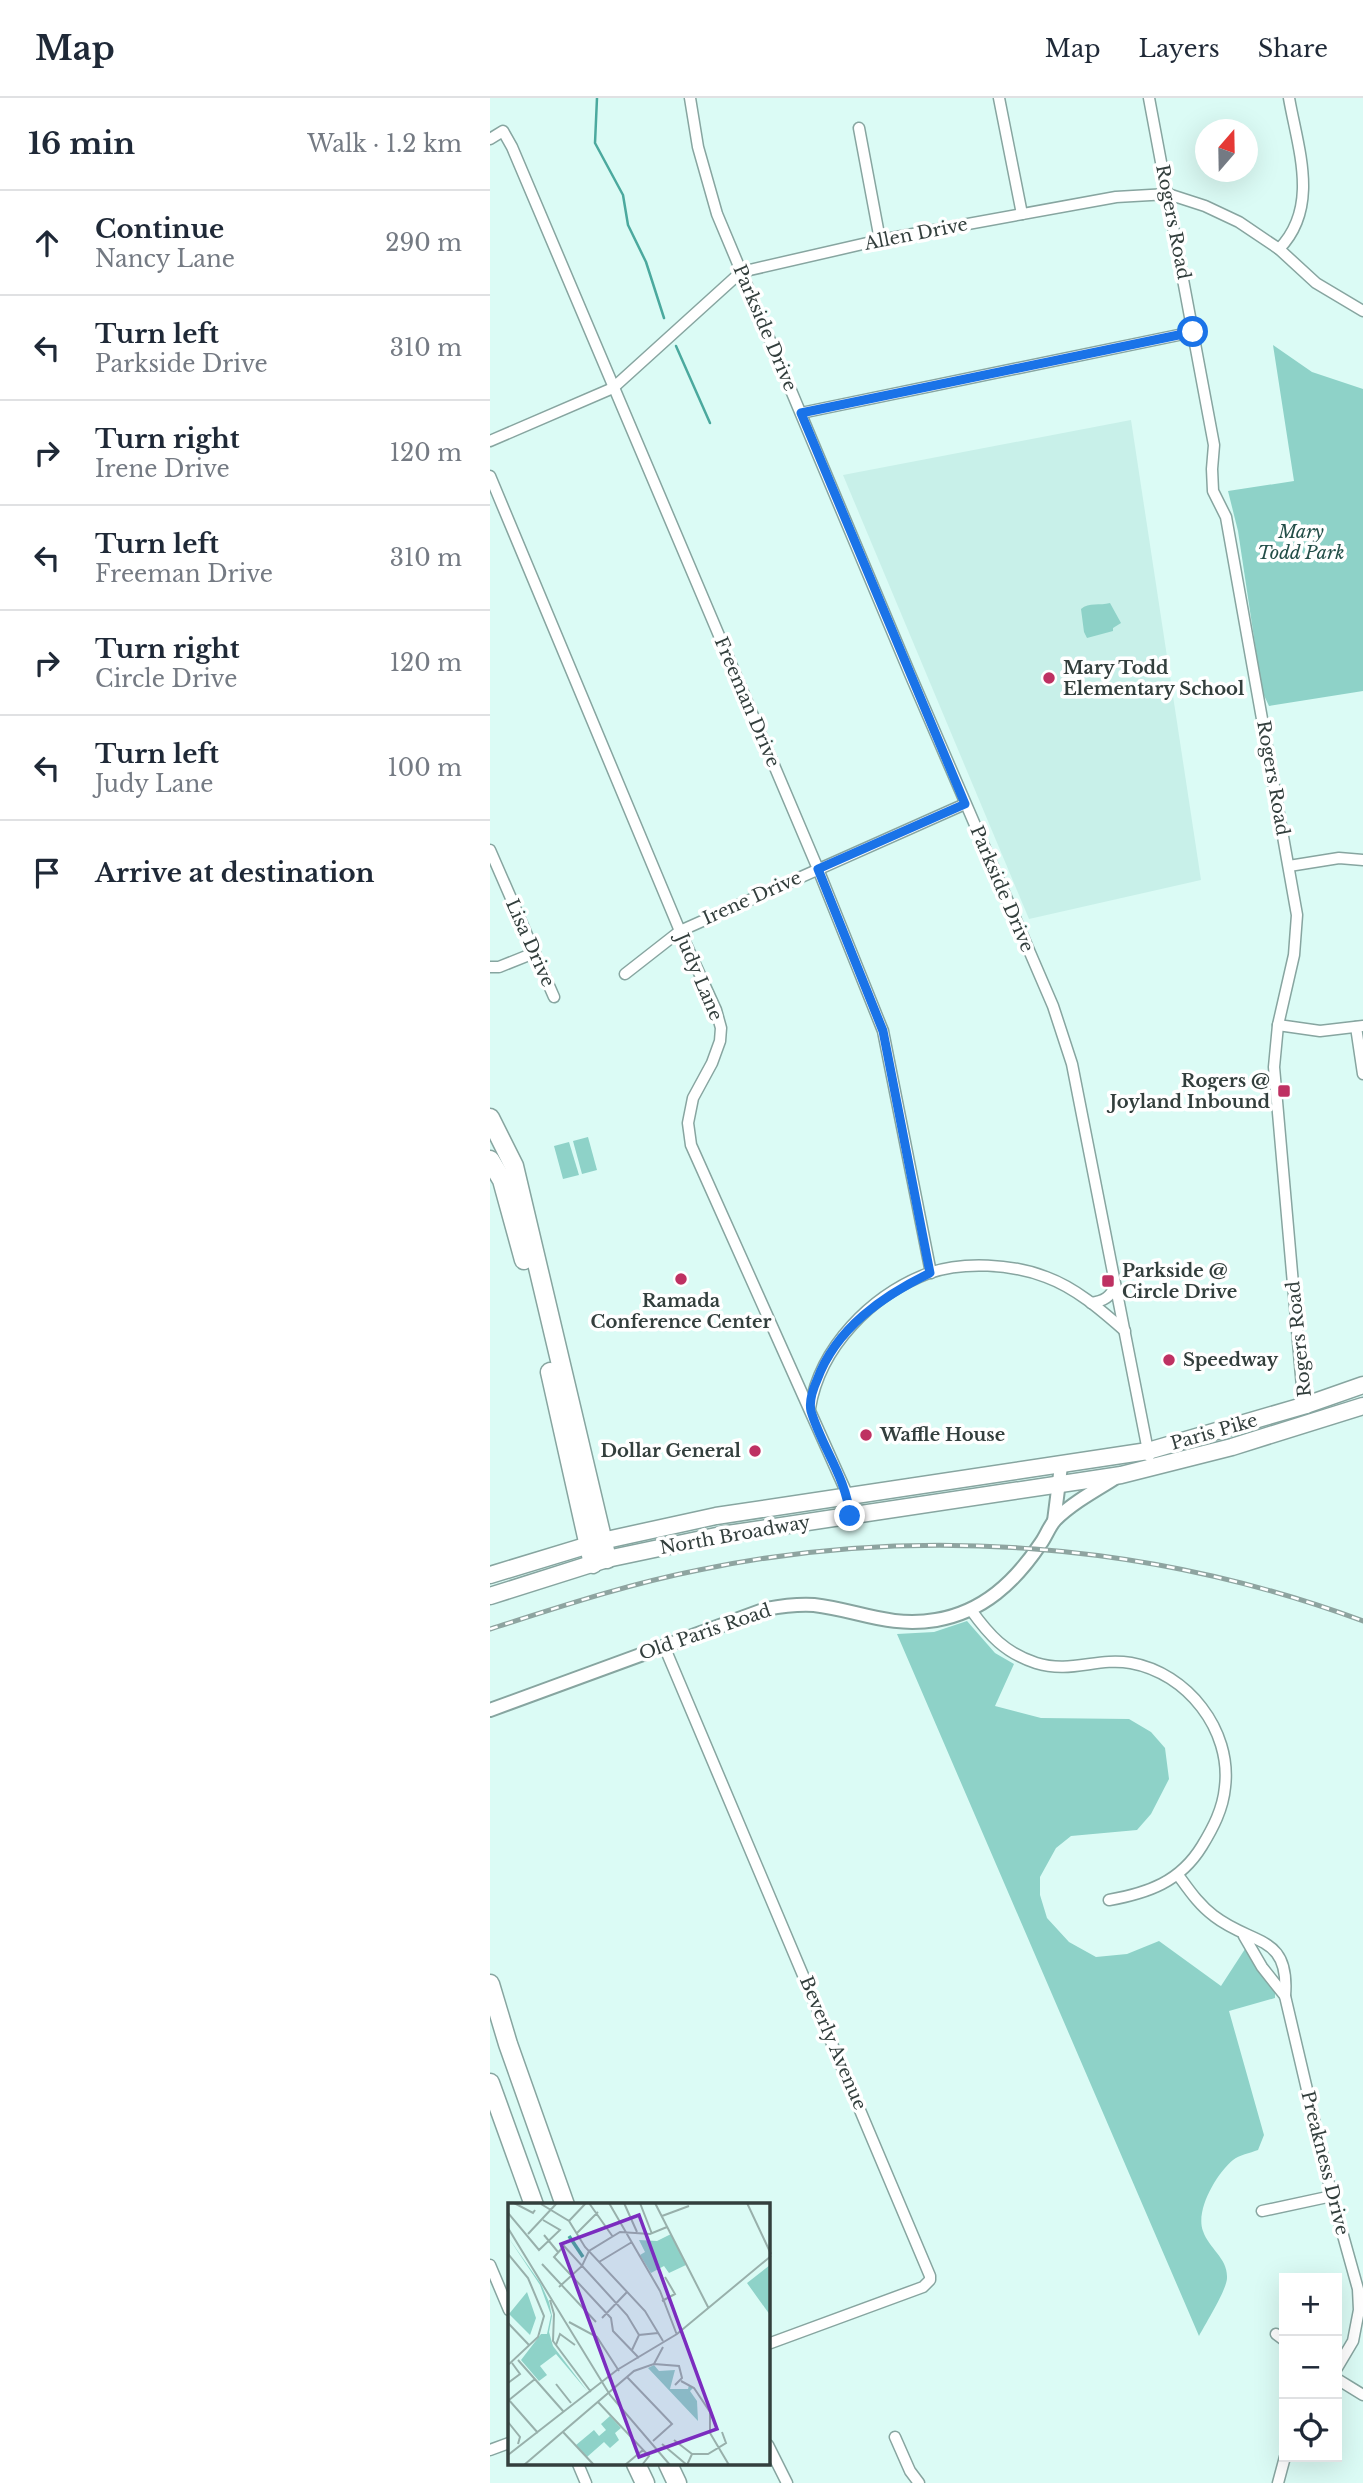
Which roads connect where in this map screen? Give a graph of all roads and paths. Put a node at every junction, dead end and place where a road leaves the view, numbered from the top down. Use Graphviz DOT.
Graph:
graph roads {
  1 [pos="690,98"];
  2 [pos="999,98"];
  3 [pos="1149,98"];
  4 [pos="1289,98"];
  5 [pos="859,128"];
  6 [pos="490,139"];
  7 [pos="1168,194"];
  8 [pos="1022,214"];
  9 [pos="880,240"];
  10 [pos="1279,249"];
  11 [pos="741,272"];
  12 [pos="1363,311"];
  13 [pos="1193,332"];
  14 [pos="613,388"];
  15 [pos="801,413"];
  16 [pos="490,441"];
  17 [pos="490,476"];
  18 [pos="965,804"];
  19 [pos="490,850"];
  20 [pos="1363,860"];
  21 [pos="1289,866"];
  22 [pos="818,869"];
  23 [pos="680,930"];
  24 [pos="534,953"];
  25 [pos="490,967"];
  26 [pos="625,974"];
  27 [pos="554,997"];
  28 [pos="1278,1025"];
  29 [pos="1360,1026"];
  30 [pos="1363,1074"];
  31 [pos="490,1118"];
  32 [pos="490,1160"];
  33 [pos="930,1273"];
  34 [pos="1115,1284"];
  35 [pos="1091,1303"];
  36 [pos="1125,1331"];
  37 [pos="1363,1385"];
  38 [pos="1306,1405"];
  39 [pos="1363,1405"];
  40 [pos="810,1408"];
  41 [pos="1312,1422"];
  42 [pos="1149,1459"];
  43 [pos="1061,1466"];
  44 [pos="1121,1475"];
  45 [pos="1063,1484"];
  46 [pos="1032,1489"];
  47 [pos="848,1496"];
  48 [pos="1069,1510"];
  49 [pos="850,1516"];
  50 [pos="1054,1521"];
  51 [pos="596,1542"];
  52 [pos="600,1561"];
  53 [pos="490,1576"];
  54 [pos="490,1596"];
  55 [pos="971,1610"];
  56 [pos="664,1646"];
  57 [pos="490,1710"];
  58 [pos="1178,1875"];
  59 [pos="1109,1900"];
  60 [pos="1244,1935"];
  61 [pos="490,1984"];
  62 [pos="1285,1996"];
  63 [pos="490,2083"];
  64 [pos="1332,2196"];
  65 [pos="533,2203"];
  66 [pos="564,2203"];
  67 [pos="1262,2211"];
  68 [pos="490,2265"];
  69 [pos="495,2289"];
  70 [pos="508,2308"];
  71 [pos="770,2343"];
  72 [pos="1342,2360"];
  73 [pos="1342,2382"];
  74 [pos="1363,2395"];
  75 [pos="895,2437"];
  76 [pos="508,2443"];
  77 [pos="770,2449"];
  78 [pos="490,2450"];
  79 [pos="1284,2462"];
  80 [pos="579,2466"];
  81 [pos="637,2466"];
  82 [pos="669,2466"];
  83 [pos="586,2483"];
  84 [pos="645,2483"];
  85 [pos="677,2483"];
  86 [pos="787,2483"];
  87 [pos="919,2483"];
  88 [pos="1279,2483"];
  1 -- 11 [label="street, Parkside Drive"];
  2 -- 8 [label="street"];
  3 -- 7 [label="street, Rogers Road"];
  4 -- 10 [label="street"];
  5 -- 9 [label="street"];
  6 -- 14 [label="street, Freeman Drive"];
  7 -- 8 [label="street, Allen Drive"];
  7 -- 10 [label="street, Allen Drive"];
  7 -- 13 [label="street, Rogers Road"];
  8 -- 9 [label="street, Allen Drive"];
  9 -- 11 [label="street, Allen Drive"];
  10 -- 12 [label="street, Allen Drive"];
  11 -- 14 [label="street, Allen Drive"];
  11 -- 15 [label="street, Parkside Drive"];
  13 -- 15 [label="street"];
  13 -- 21 [label="street, Rogers Road"];
  14 -- 16 [label="street, Allen Drive"];
  14 -- 22 [label="street, Freeman Drive"];
  15 -- 18 [label="street, Parkside Drive"];
  17 -- 23 [label="street, Judy Lane"];
  18 -- 22 [label="street, Irene Drive"];
  18 -- 34 [label="street, Parkside Drive"];
  19 -- 24 [label="street, Lisa Drive"];
  20 -- 21 [label="street"];
  21 -- 28 [label="street, Rogers Road"];
  22 -- 23 [label="street, Irene Drive"];
  22 -- 33 [label="street, Freeman Drive"];
  23 -- 26 [label="street, Irene Drive"];
  23 -- 40 [label="street, Judy Lane"];
  24 -- 25 [label="street"];
  24 -- 27 [label="street, Lisa Drive"];
  28 -- 29 [label="street"];
  28 -- 38 [label="street, Rogers Road"];
  29 -- 30 [label="street"];
  31 -- 51 [label="highway"];
  32 -- 51 [label="highway"];
  33 -- 35 [label="street"];
  33 -- 40 [label="street"];
  34 -- 35 [label="street"];
  34 -- 36 [label="street, Parkside Drive"];
  35 -- 36 [label="street"];
  36 -- 42 [label="street, Parkside Drive"];
  37 -- 38 [label="highway, Paris Pike"];
  38 -- 41 [label="street, Rogers Road"];
  38 -- 42 [label="highway, Paris Pike"];
  39 -- 41 [label="highway, Paris Pike"];
  40 -- 47 [label="street, Judy Lane"];
  41 -- 42 [label="highway, Paris Pike"];
  42 -- 43 [label="highway, Paris Pike"];
  42 -- 44 [label="highway, North Broadway"];
  43 -- 45 [label="street, Old Paris Road"];
  43 -- 47 [label="highway, North Broadway"];
  44 -- 45 [label="highway, North Broadway"];
  44 -- 48 [label="street"];
  45 -- 46 [label="highway, North Broadway"];
  45 -- 48 [label="street, Old Paris Road"];
  45 -- 50 [label="street, Old Paris Road"];
  46 -- 49 [label="highway, North Broadway"];
  46 -- 50 [label="street"];
  47 -- 49 [label="street, Judy Lane"];
  47 -- 51 [label="highway, North Broadway"];
  48 -- 50 [label="street, Old Paris Road"];
  49 -- 52 [label="highway, North Broadway"];
  50 -- 55 [label="street, Old Paris Road"];
  51 -- 52 [label="highway"];
  51 -- 53 [label="highway, North Broadway"];
  52 -- 54 [label="highway, North Broadway"];
  55 -- 56 [label="street, Old Paris Road"];
  55 -- 58 [label="street"];
  56 -- 57 [label="street, Old Paris Road"];
  56 -- 71 [label="street, Beverly Avenue"];
  58 -- 59 [label="street"];
  58 -- 60 [label="street, Preakness Drive"];
  60 -- 62 [label="street, Preakness Drive"];
  60 -- 62 [label="street, Preakness Drive"];
  61 -- 66 [label="highway"];
  62 -- 64 [label="street, Preakness Drive"];
  63 -- 65 [label="highway"];
  64 -- 67 [label="street"];
  64 -- 72 [label="street, Preakness Drive"];
  68 -- 69 [label="street"];
  69 -- 70 [label="street"];
  73 -- 74 [label="street"];
  75 -- 87 [label="street"];
  76 -- 78 [label="street"];
  77 -- 86 [label="street"];
  79 -- 88 [label="street"];
  80 -- 83 [label="street"];
  81 -- 84 [label="highway"];
  82 -- 85 [label="highway"];
}
